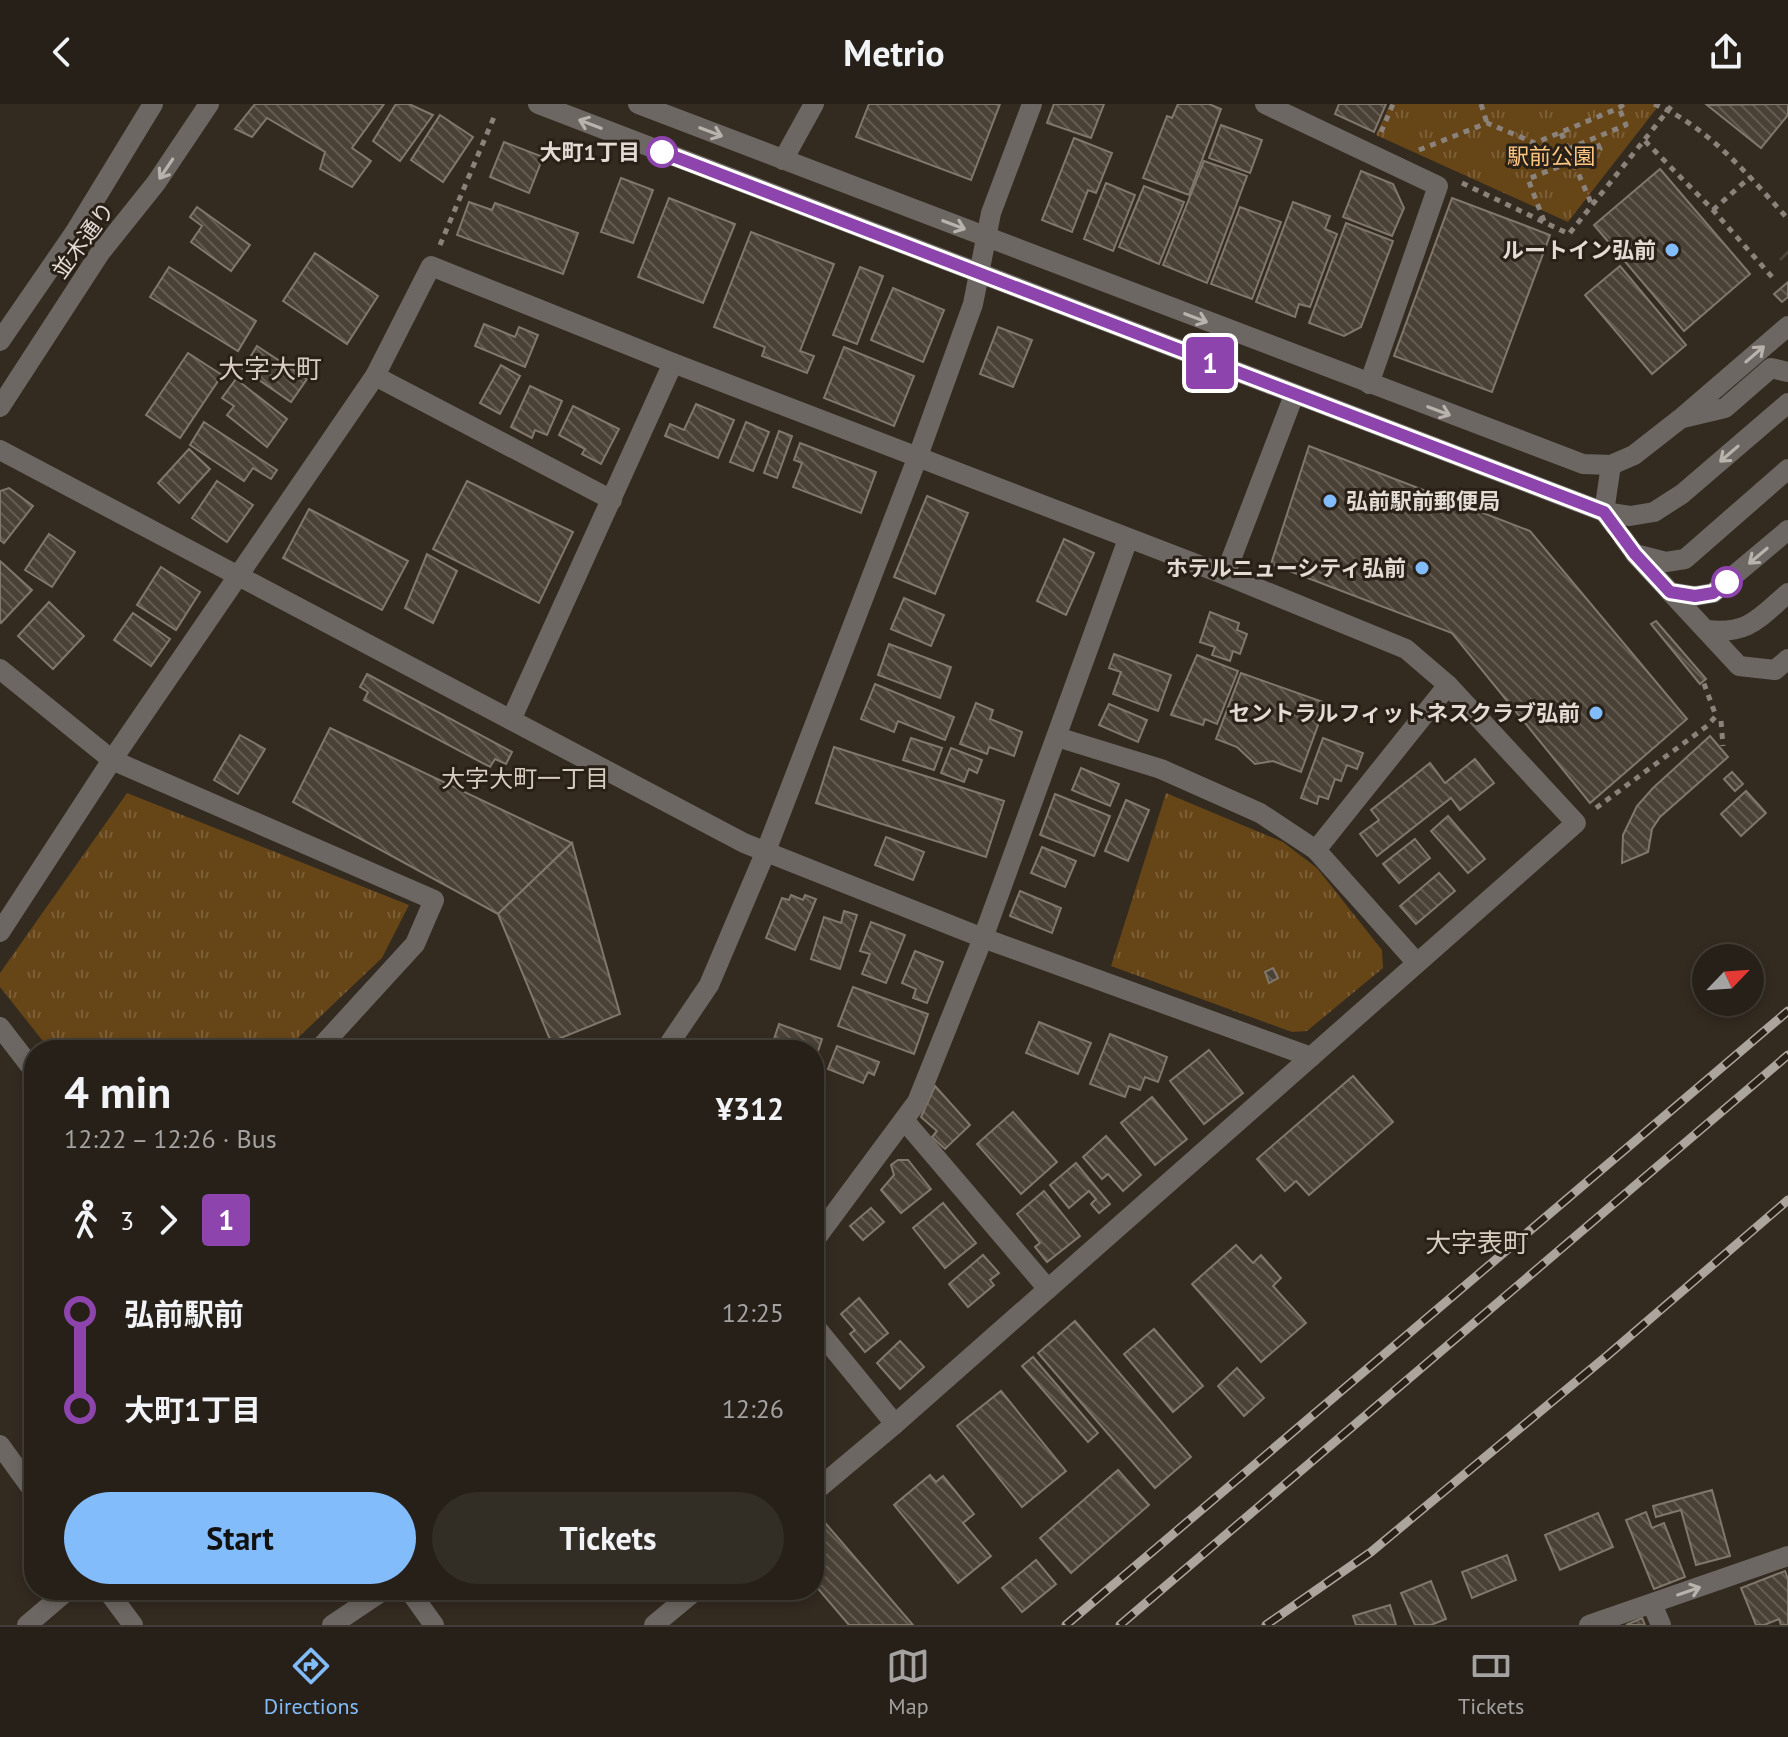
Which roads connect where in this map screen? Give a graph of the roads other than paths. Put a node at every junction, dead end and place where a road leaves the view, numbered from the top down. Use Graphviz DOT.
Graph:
graph roads {
  1 [pos="153,104"];
  2 [pos="209,104"];
  3 [pos="538,104"];
  4 [pos="638,104"];
  5 [pos="814,104"];
  6 [pos="1032,104"];
  7 [pos="1265,104"];
  8 [pos="783,160"];
  9 [pos="986,237"];
  10 [pos="979,274"];
  11 [pos="1788,326"];
  12 [pos="0,341"];
  13 [pos="673,363"];
  14 [pos="1788,372"];
  15 [pos="375,376"];
  16 [pos="1369,384"];
  17 [pos="1294,395"];
  18 [pos="1788,403"];
  19 [pos="0,407"];
  20 [pos="1680,419"];
  21 [pos="0,450"];
  22 [pos="918,456"];
  23 [pos="1611,465"];
  24 [pos="1788,469"];
  25 [pos="612,500"];
  26 [pos="1604,512"];
  27 [pos="1788,530"];
  28 [pos="1128,539"];
  29 [pos="1225,575"];
  30 [pos="240,576"];
  31 [pos="1670,592"];
  32 [pos="1788,593"];
  33 [pos="1706,630"];
  34 [pos="1788,659"];
  35 [pos="0,669"];
  36 [pos="1448,685"];
  37 [pos="511,720"];
  38 [pos="1057,737"];
  39 [pos="112,760"];
  40 [pos="1316,850"];
  41 [pos="766,851"];
  42 [pos="0,932"];
  43 [pos="983,938"];
  44 [pos="1417,963"];
  45 [pos="0,1027"];
  46 [pos="327,1040"];
  47 [pos="672,1040"];
  48 [pos="1311,1057"];
  49 [pos="24,1058"];
  50 [pos="904,1120"];
  51 [pos="824,1228"];
  52 [pos="1048,1289"];
  53 [pos="824,1337"];
  54 [pos="895,1424"];
  55 [pos="0,1445"];
  56 [pos="24,1478"];
  57 [pos="824,1484"];
  58 [pos="1788,1556"];
  59 [pos="56,1600"];
  60 [pos="114,1600"];
  61 [pos="369,1600"];
  62 [pos="416,1600"];
  63 [pos="684,1600"];
  64 [pos="1652,1604"];
  65 [pos="27,1625"];
  66 [pos="133,1625"];
  67 [pos="332,1625"];
  68 [pos="434,1625"];
  69 [pos="654,1625"];
  70 [pos="1589,1625"];
  71 [pos="1661,1625"];
  1 -- 12 [label="street, 並木通り"];
  2 -- 19 [label="street, 並木通り, one-way"];
  10 -- 3 [label="street, one-way"];
  4 -- 8 [label="street, one-way"];
  5 -- 8 [label="street"];
  6 -- 9 [label="street"];
  7 -- 16 [label="street"];
  8 -- 9 [label="street, one-way"];
  9 -- 10 [label="street"];
  9 -- 16 [label="street, one-way"];
  10 -- 17 [label="street"];
  10 -- 22 [label="street"];
  20 -- 11 [label="street, one-way"];
  13 -- 15 [label="street"];
  13 -- 22 [label="street"];
  13 -- 25 [label="street"];
  14 -- 20 [label="street"];
  15 -- 25 [label="street"];
  15 -- 30 [label="street"];
  16 -- 23 [label="street, one-way"];
  17 -- 26 [label="street"];
  17 -- 29 [label="street"];
  18 -- 26 [label="street, one-way"];
  20 -- 23 [label="street"];
  21 -- 30 [label="street"];
  22 -- 28 [label="street"];
  22 -- 41 [label="street"];
  23 -- 26 [label="street"];
  24 -- 31 [label="street"];
  25 -- 37 [label="street"];
  27 -- 31 [label="street, one-way"];
  28 -- 29 [label="street"];
  28 -- 38 [label="street"];
  29 -- 36 [label="street"];
  30 -- 37 [label="street"];
  30 -- 39 [label="street"];
  31 -- 33 [label="street"];
  32 -- 33 [label="street"];
  33 -- 34 [label="street"];
  35 -- 39 [label="street"];
  36 -- 40 [label="street"];
  36 -- 44 [label="street"];
  37 -- 41 [label="street"];
  38 -- 40 [label="street"];
  38 -- 43 [label="street"];
  39 -- 42 [label="street"];
  39 -- 46 [label="street"];
  40 -- 44 [label="street"];
  41 -- 43 [label="street"];
  41 -- 47 [label="street"];
  43 -- 48 [label="street"];
  43 -- 50 [label="street"];
  44 -- 48 [label="street"];
  45 -- 49 [label="street"];
  48 -- 52 [label="street"];
  50 -- 51 [label="street"];
  50 -- 52 [label="street"];
  52 -- 54 [label="street"];
  53 -- 54 [label="street"];
  54 -- 57 [label="street"];
  55 -- 56 [label="street"];
  64 -- 58 [label="street, one-way"];
  59 -- 65 [label="street"];
  60 -- 66 [label="street"];
  61 -- 67 [label="street"];
  62 -- 68 [label="street"];
  63 -- 69 [label="street"];
  64 -- 70 [label="street"];
  64 -- 71 [label="street"];
}
